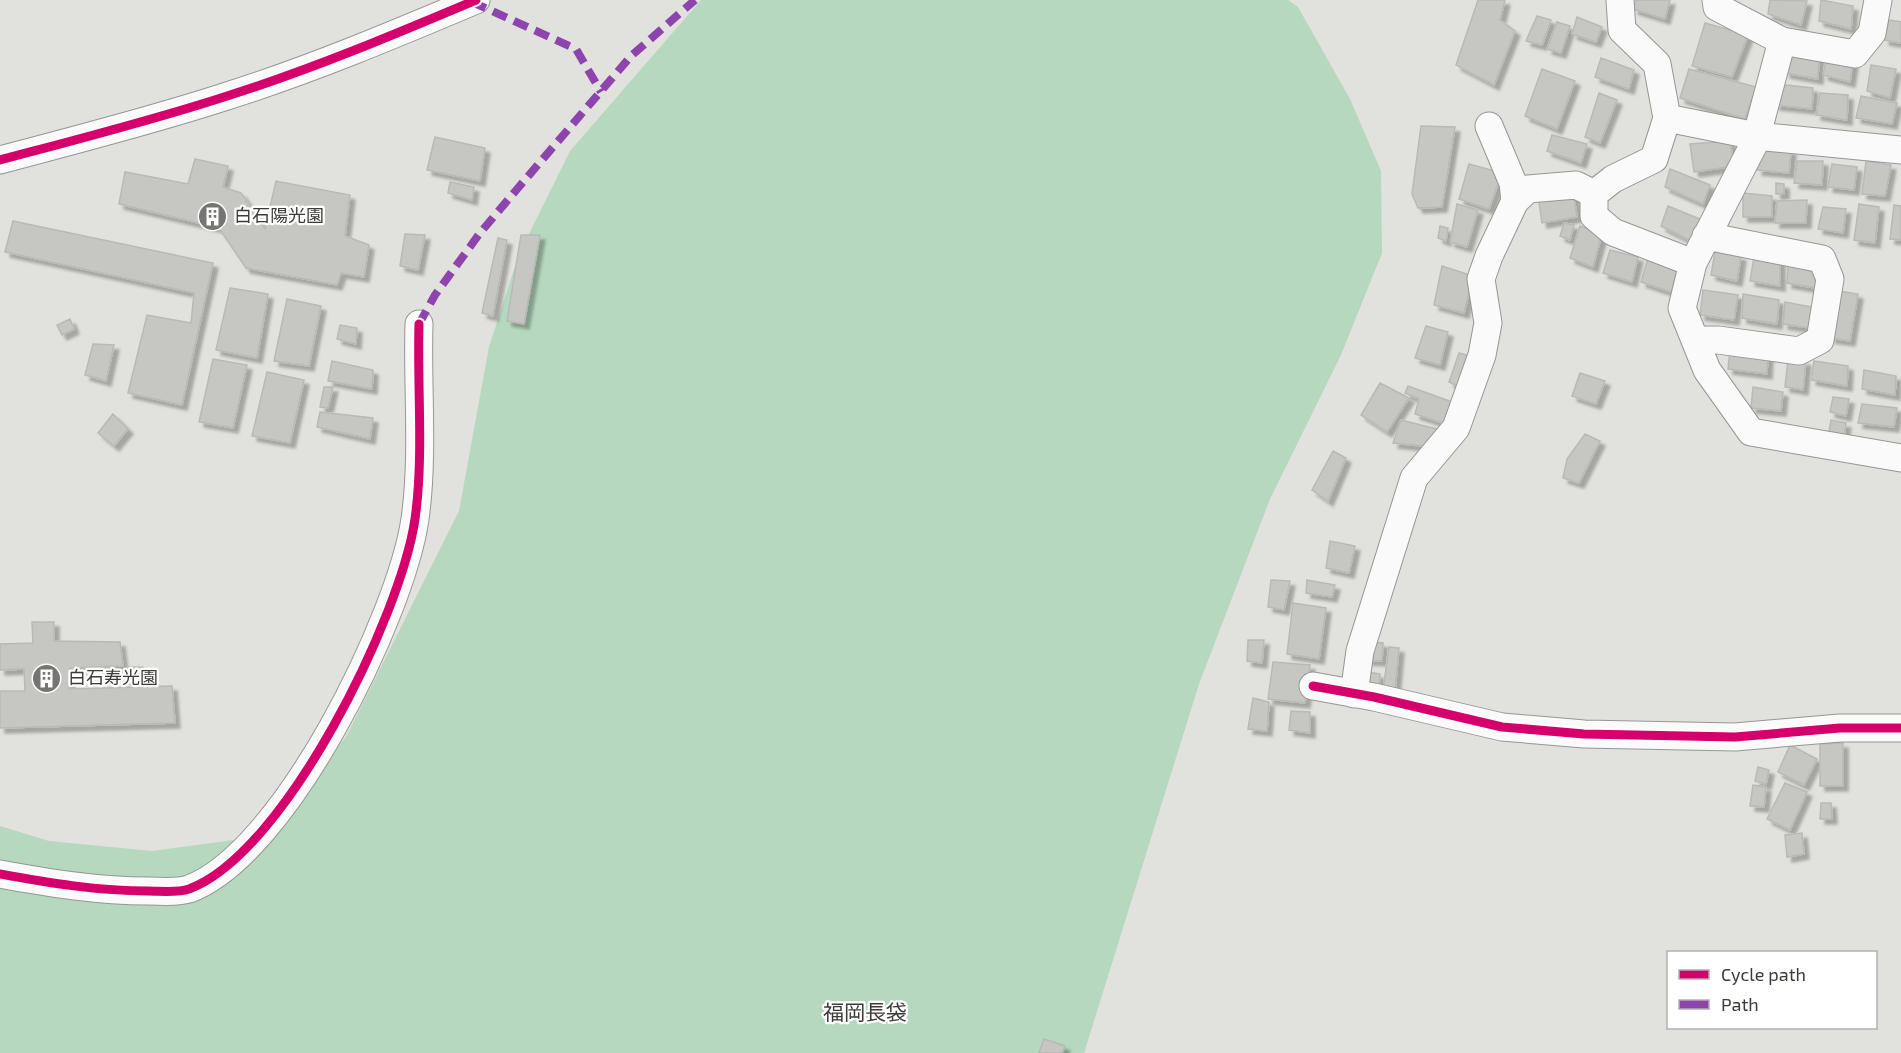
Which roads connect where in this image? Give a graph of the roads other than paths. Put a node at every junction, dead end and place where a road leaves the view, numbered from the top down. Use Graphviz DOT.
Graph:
graph roads {
  1 [pos="476,0"];
  2 [pos="1620,0"];
  3 [pos="1716,0"];
  4 [pos="1878,0"];
  5 [pos="1782,40"];
  6 [pos="1667,118"];
  7 [pos="1489,126"];
  8 [pos="1756,136"];
  9 [pos="1901,150"];
  10 [pos="0,160"];
  11 [pos="1594,194"];
  12 [pos="1515,201"];
  13 [pos="1706,236"];
  14 [pos="1693,263"];
  15 [pos="419,324"];
  16 [pos="1695,340"];
  17 [pos="1901,458"];
  18 [pos="1313,686"];
  19 [pos="1354,694"];
  20 [pos="1901,728"];
  21 [pos="0,874"];
  1 -- 10 [label="street"];
  2 -- 6 [label="street"];
  3 -- 5 [label="street"];
  4 -- 5 [label="street"];
  5 -- 8 [label="street"];
  6 -- 8 [label="street"];
  6 -- 11 [label="street"];
  7 -- 12 [label="street"];
  8 -- 9 [label="street"];
  8 -- 13 [label="street"];
  11 -- 12 [label="street"];
  11 -- 14 [label="street"];
  12 -- 19 [label="street"];
  13 -- 14 [label="street"];
  13 -- 16 [label="street"];
  14 -- 16 [label="street"];
  15 -- 21 [label="street"];
  16 -- 17 [label="street"];
  18 -- 19 [label="street"];
  19 -- 20 [label="street"];
}
